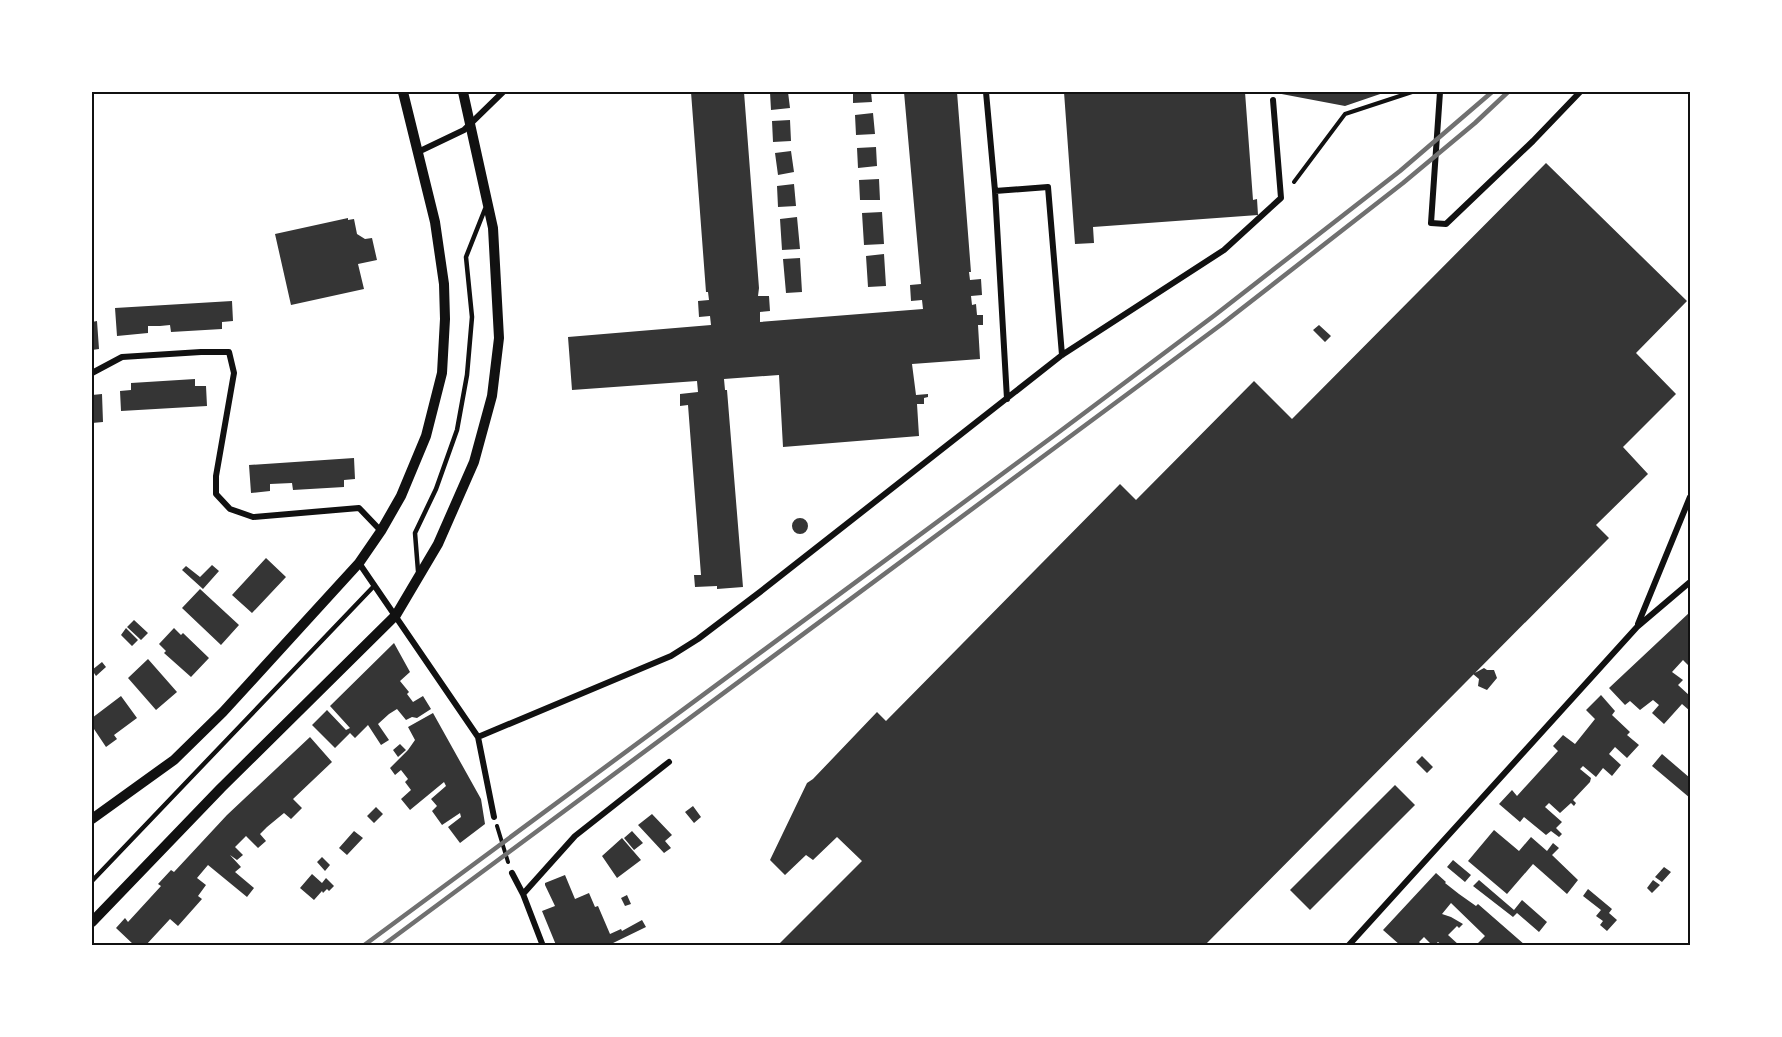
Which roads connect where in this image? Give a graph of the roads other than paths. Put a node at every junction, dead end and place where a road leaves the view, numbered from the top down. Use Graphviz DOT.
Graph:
graph roads {
  1 [pos="404,92"];
  2 [pos="463,92"];
  3 [pos="503,92"];
  4 [pos="986,92"];
  5 [pos="1440,92"];
  6 [pos="1580,92"];
  7 [pos="1273,100"];
  8 [pos="470,123"];
  9 [pos="417,152"];
  10 [pos="995,191"];
  11 [pos="488,204"];
  12 [pos="1062,355"];
  13 [pos="92,374"];
  14 [pos="1007,399"];
  15 [pos="1690,497"];
  16 [pos="381,531"];
  17 [pos="359,562"];
  18 [pos="419,577"];
  19 [pos="1690,582"];
  20 [pos="374,586"];
  21 [pos="396,615"];
  22 [pos="1636,627"];
  23 [pos="478,737"];
  24 [pos="669,762"];
  25 [pos="494,817"];
  26 [pos="92,819"];
  27 [pos="512,873"];
  28 [pos="92,881"];
  29 [pos="523,894"];
  30 [pos="92,922"];
  31 [pos="543,945"];
  32 [pos="1348,945"];
  1 -- 9 [label="street"];
  2 -- 8 [label="street"];
  3 -- 8 [label="street"];
  4 -- 10 [label="street"];
  5 -- 6 [label="street"];
  7 -- 12 [label="street"];
  8 -- 9 [label="street"];
  8 -- 11 [label="street"];
  9 -- 16 [label="street"];
  10 -- 12 [label="street"];
  10 -- 14 [label="street"];
  11 -- 18 [label="lane"];
  11 -- 18 [label="street"];
  12 -- 14 [label="street"];
  13 -- 16 [label="street"];
  14 -- 23 [label="street"];
  15 -- 22 [label="street"];
  16 -- 17 [label="street"];
  17 -- 20 [label="street"];
  17 -- 26 [label="street"];
  18 -- 21 [label="street"];
  19 -- 22 [label="street"];
  20 -- 21 [label="street"];
  20 -- 28 [label="lane"];
  21 -- 23 [label="street"];
  21 -- 30 [label="street"];
  22 -- 32 [label="street"];
  23 -- 25 [label="street"];
  24 -- 29 [label="street"];
  27 -- 29 [label="street"];
  29 -- 31 [label="street"];
}
